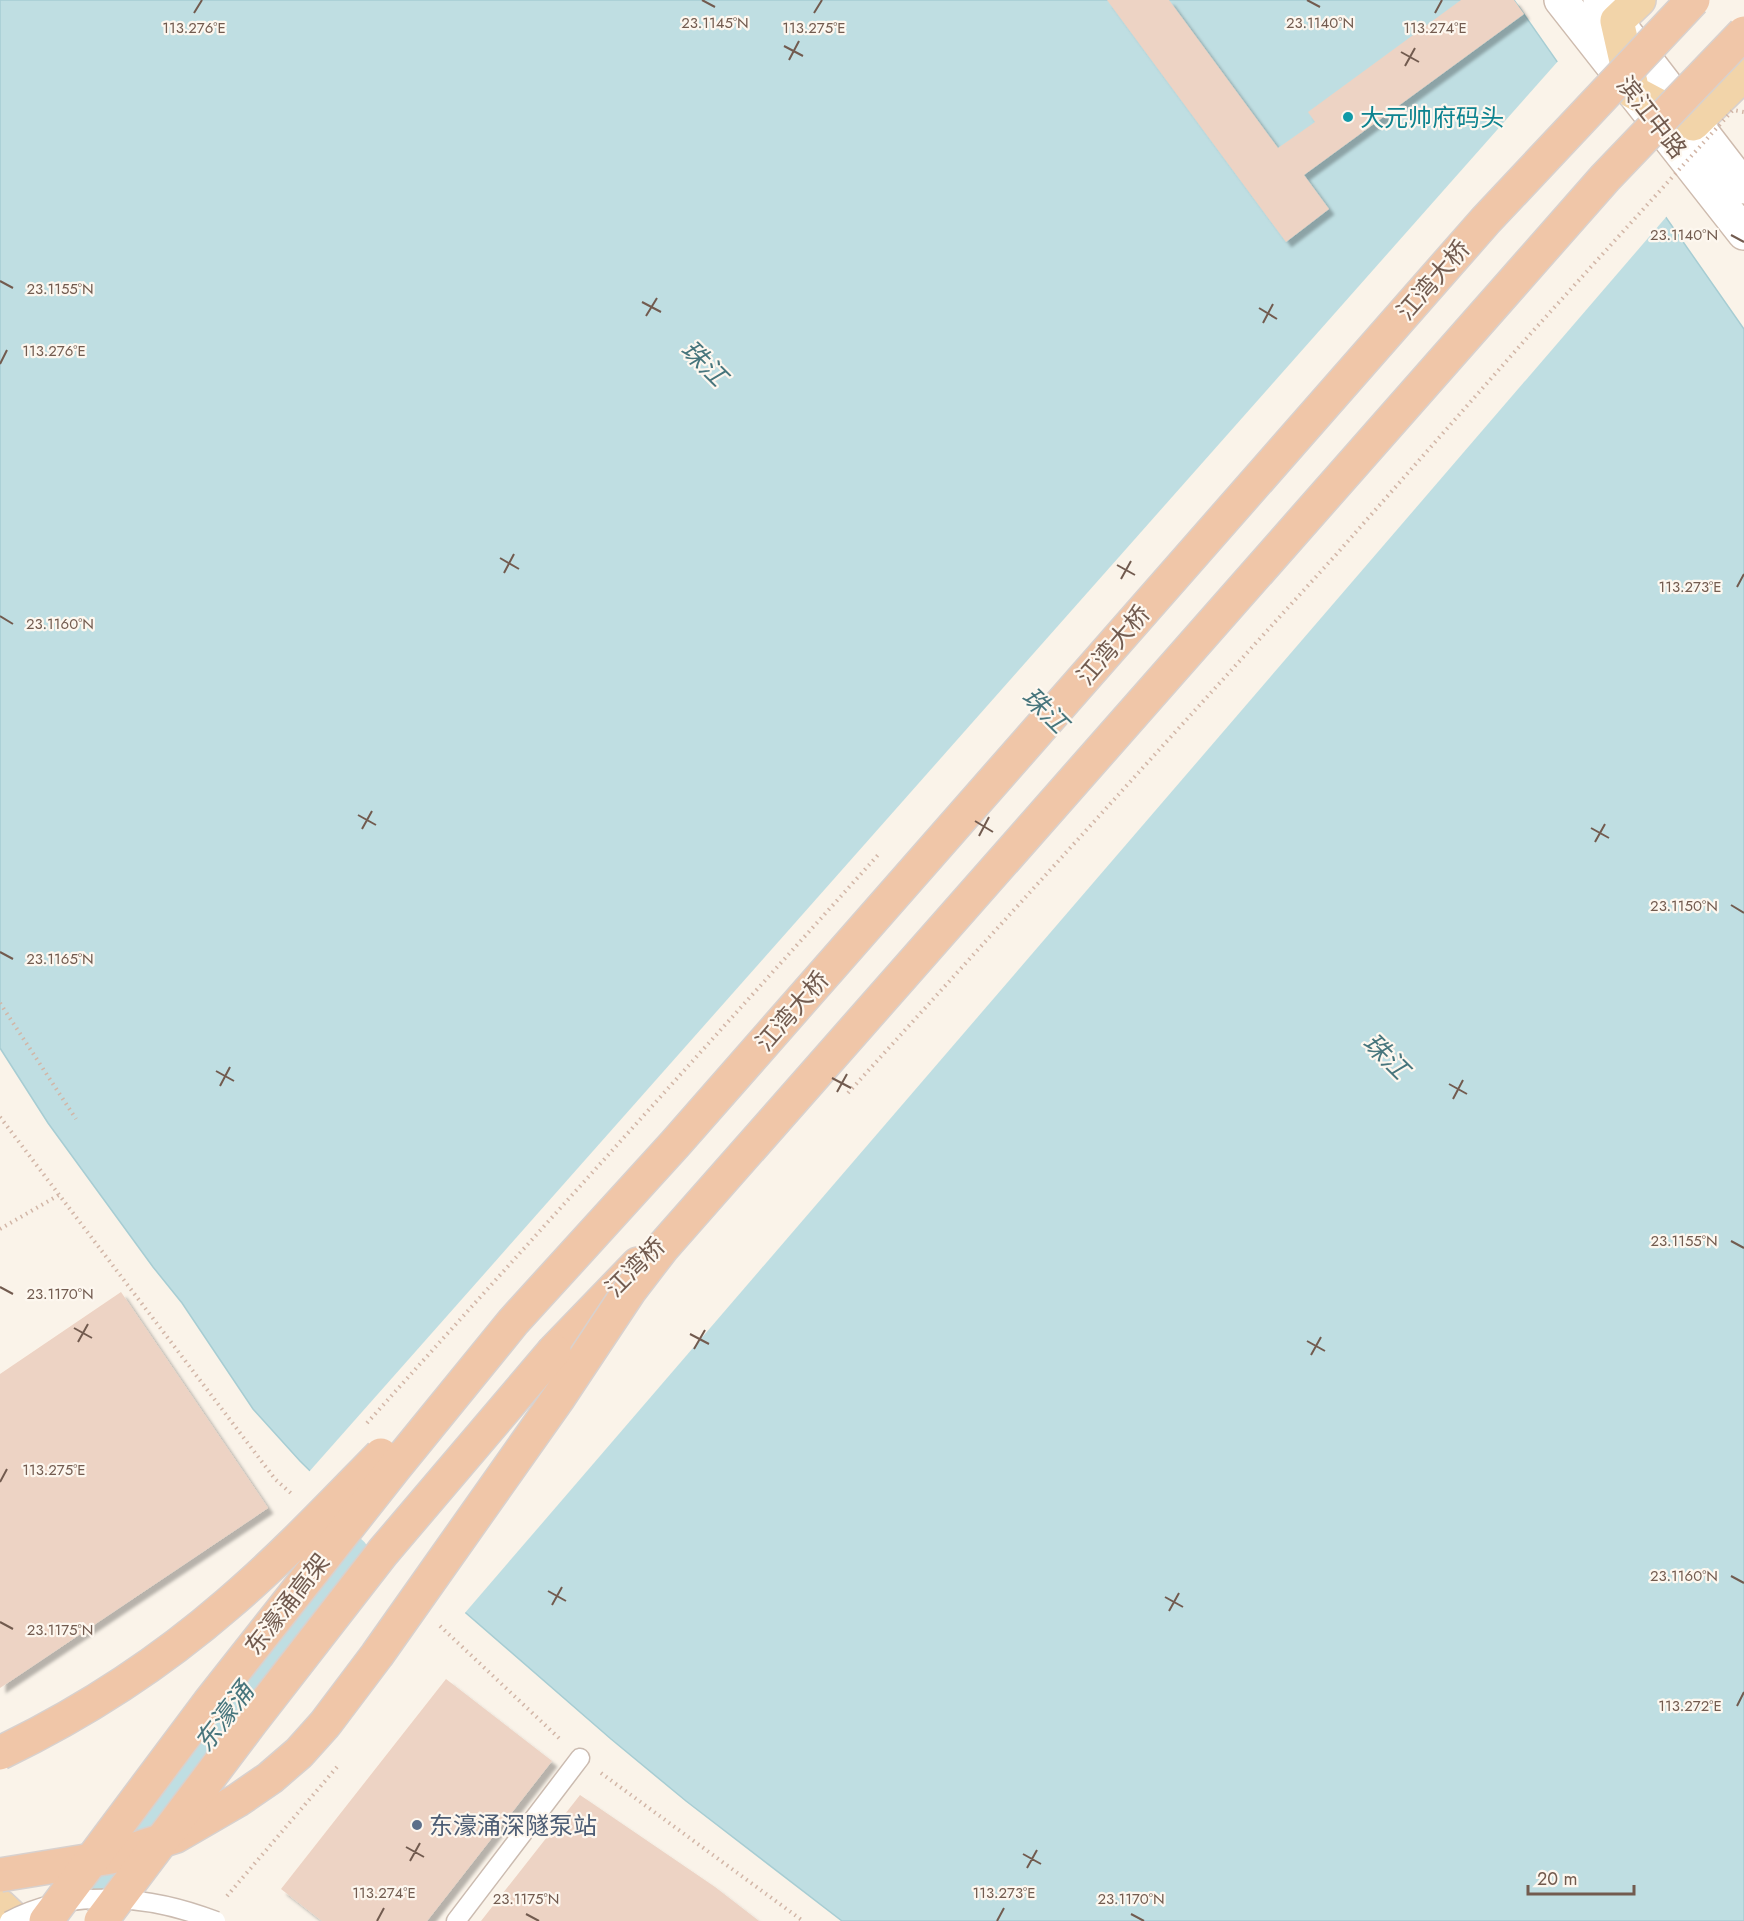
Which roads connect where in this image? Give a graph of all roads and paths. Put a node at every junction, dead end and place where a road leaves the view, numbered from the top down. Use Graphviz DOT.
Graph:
graph roads {
  1 [pos="1561,0"];
  2 [pos="1693,0"];
  3 [pos="1619,7"];
  4 [pos="1744,33"];
  5 [pos="1744,74"];
  6 [pos="1633,92"];
  7 [pos="1744,112"];
  8 [pos="1693,124"];
  9 [pos="1744,187"];
  10 [pos="1744,233"];
  11 [pos="0,1003"];
  12 [pos="847,1095"];
  13 [pos="76,1119"];
  14 [pos="717,1183"];
  15 [pos="59,1195"];
  16 [pos="0,1229"];
  17 [pos="513,1322"];
  18 [pos="444,1620"];
  19 [pos="437,1629"];
  20 [pos="0,1753"];
  21 [pos="580,1758"];
  22 [pos="342,1760"];
  23 [pos="0,1875"];
  24 [pos="222,1903"];
  25 [pos="0,1906"];
  26 [pos="9,1921"];
  27 [pos="16,1921"];
  28 [pos="46,1921"];
  29 [pos="101,1921"];
  30 [pos="216,1921"];
  31 [pos="456,1921"];
  1 -- 6 [label="main road, 滨江中路"];
  2 -- 17 [label="highway, 江湾大桥, bridge"];
  3 -- 6 [label="main road"];
  3 -- 8 [label="main road, 滨江中路"];
  4 -- 14 [label="highway, bridge"];
  5 -- 8 [label="main road"];
  6 -- 8 [label="main road"];
  6 -- 10 [label="main road, 滨江中路"];
  7 -- 12 [label="path, bridge"];
  8 -- 9 [label="main road, 滨江中路"];
  11 -- 13 [label="path"];
  14 -- 23 [label="highway, bridge"];
  14 -- 29 [label="highway, 江湾桥, bridge"];
  15 -- 16 [label="path"];
  17 -- 20 [label="highway, bridge"];
  17 -- 28 [label="highway, 东濠涌高架, bridge"];
  18 -- 19 [label="path"];
  21 -- 31 [label="lane"];
  22 -- 24 [label="path, bridge"];
  25 -- 27 [label="main road"];
  26 -- 30 [label="lane, bridge"];
}
